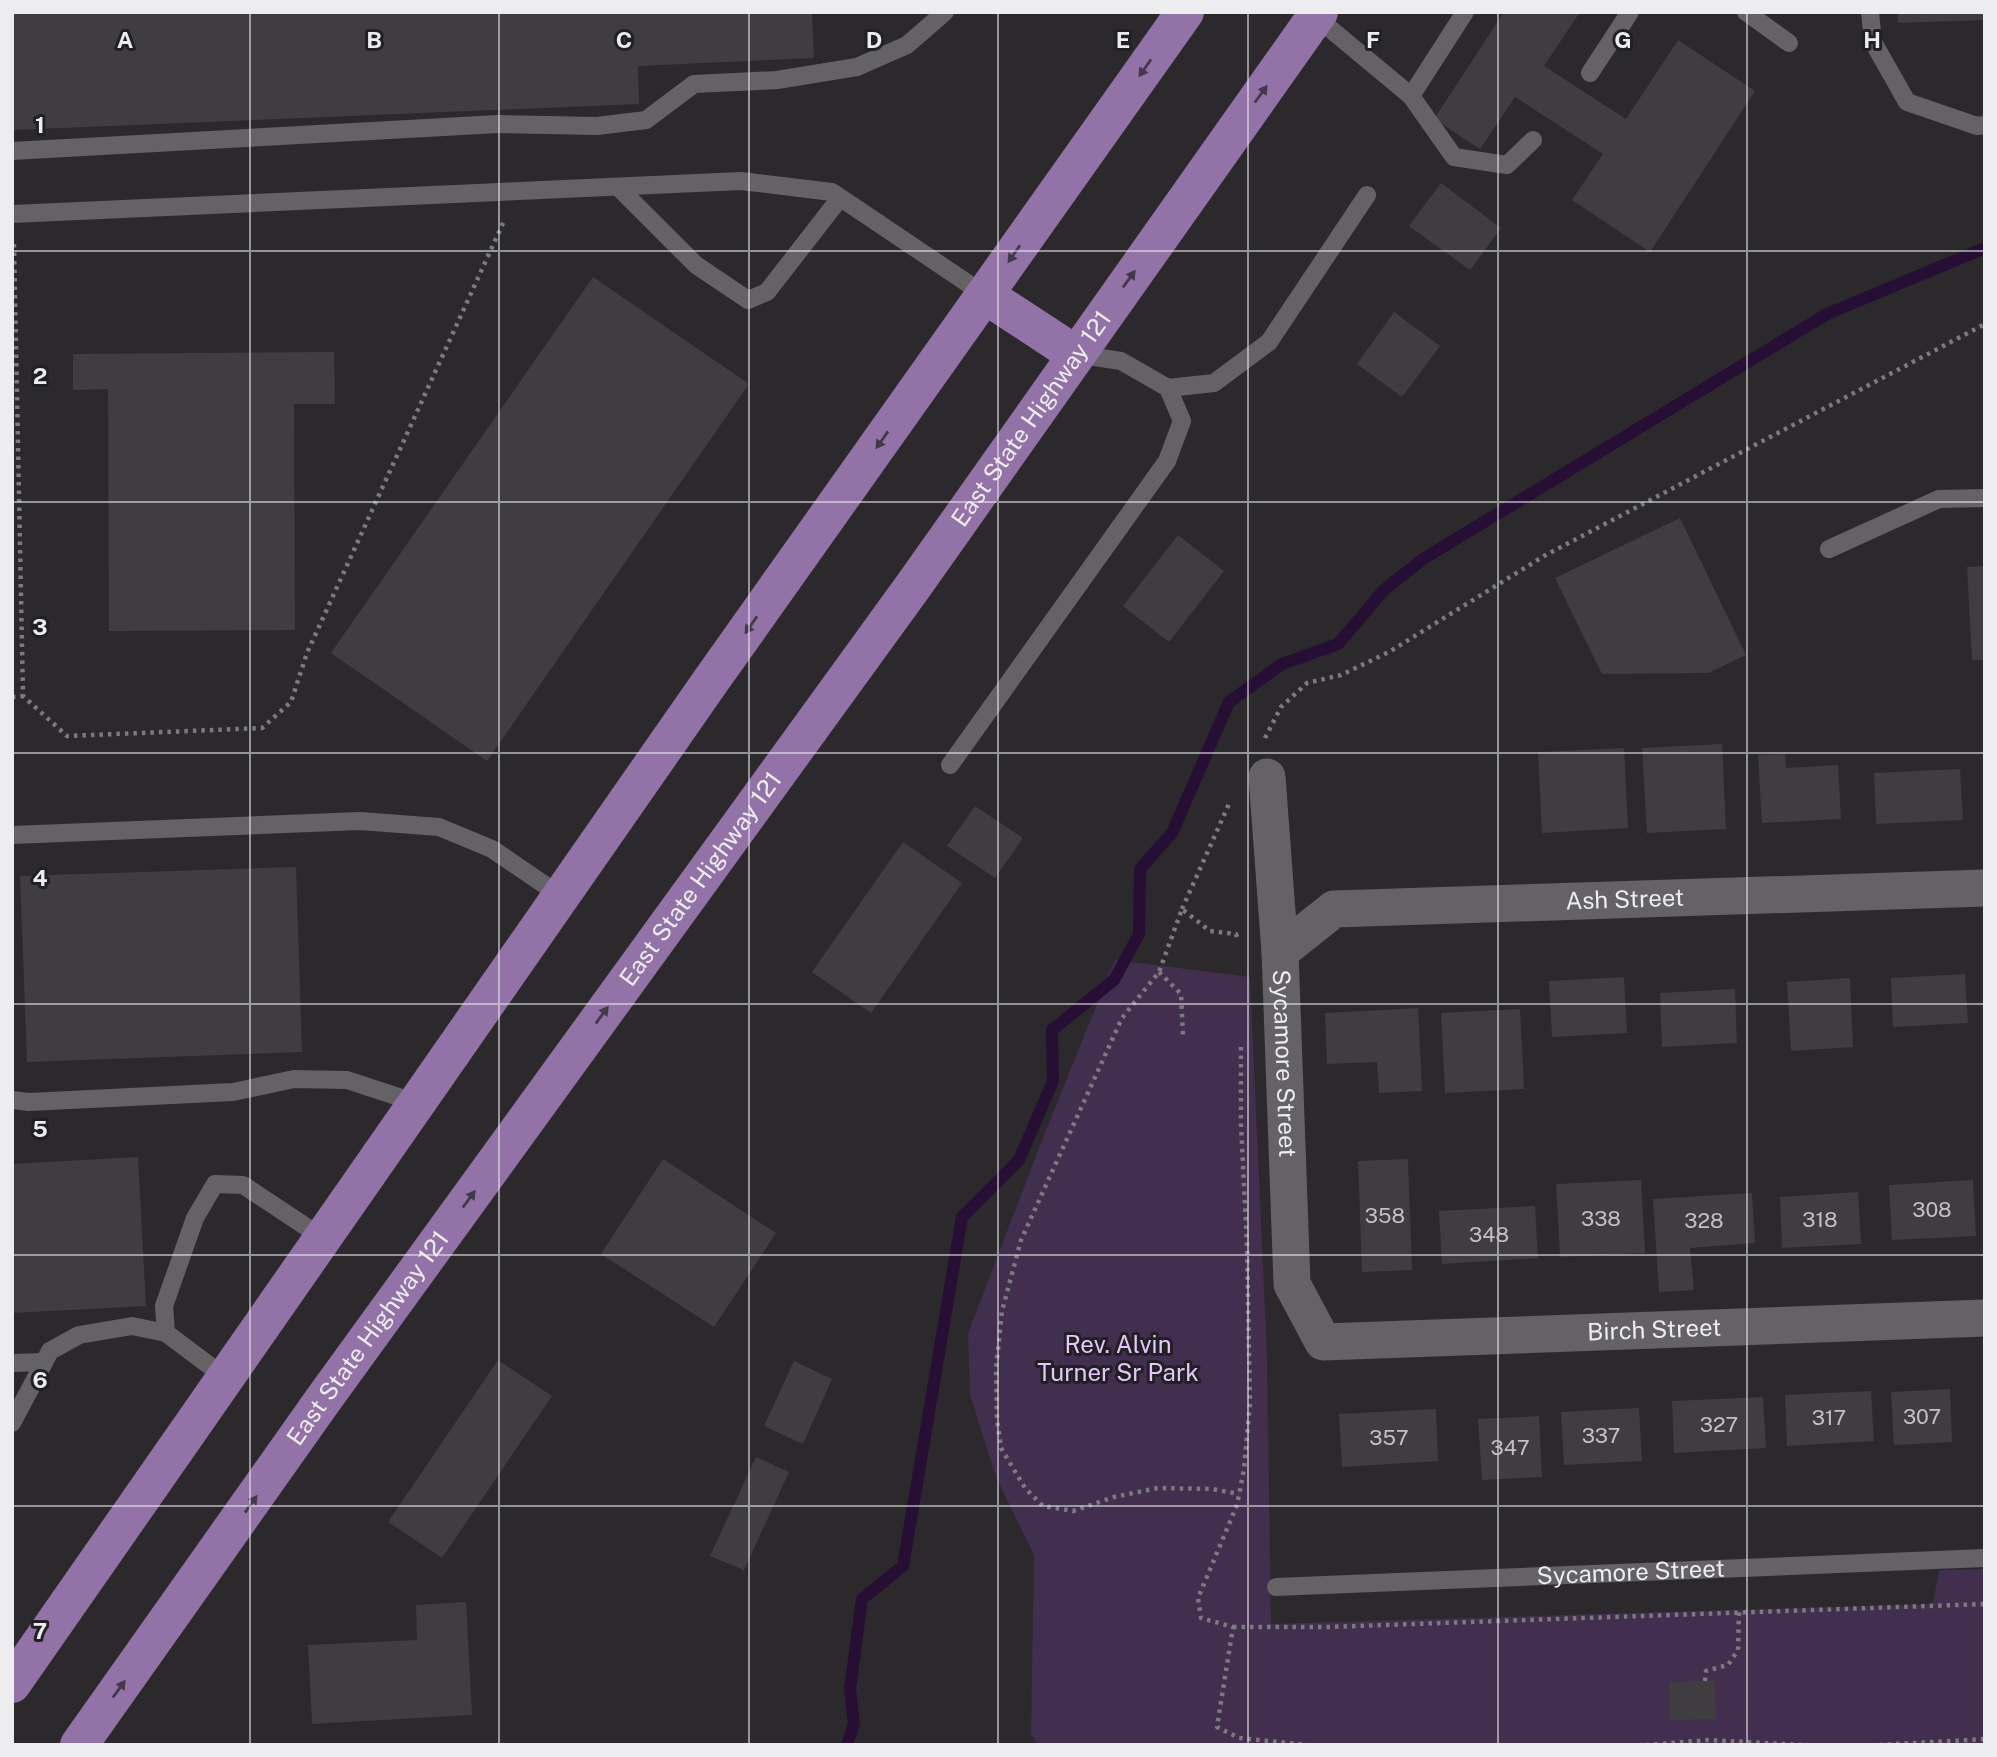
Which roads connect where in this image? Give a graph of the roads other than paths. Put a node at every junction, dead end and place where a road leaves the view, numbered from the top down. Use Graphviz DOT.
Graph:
graph roads {
  1 [pos="945,12"];
  2 [pos="1185,12"];
  3 [pos="1465,12"];
  4 [pos="1630,12"];
  5 [pos="1746,12"];
  6 [pos="1870,12"];
  7 [pos="1315,14"];
  8 [pos="1789,43"];
  9 [pos="1590,73"];
  10 [pos="1411,96"];
  11 [pos="1985,125"];
  12 [pos="1533,140"];
  13 [pos="12,151"];
  14 [pos="618,187"];
  15 [pos="1367,195"];
  16 [pos="841,198"];
  17 [pos="12,214"];
  18 [pos="985,295"];
  19 [pos="1075,354"];
  20 [pos="1168,388"];
  21 [pos="1985,498"];
  22 [pos="1829,549"];
  23 [pos="1264,760"];
  24 [pos="950,765"];
  25 [pos="12,835"];
  26 [pos="1985,888"];
  27 [pos="561,896"];
  28 [pos="1280,952"];
  29 [pos="12,1100"];
  30 [pos="417,1103"];
  31 [pos="323,1238"];
  32 [pos="1985,1318"];
  33 [pos="166,1333"];
  34 [pos="1323,1342"];
  35 [pos="44,1362"];
  36 [pos="12,1363"];
  37 [pos="226,1378"];
  38 [pos="12,1423"];
  39 [pos="1985,1558"];
  40 [pos="1276,1587"];
  41 [pos="12,1684"];
  42 [pos="79,1745"];
  1 -- 13 [label="lane"];
  2 -- 18 [label="main road, one-way"];
  3 -- 10 [label="lane"];
  4 -- 9 [label="lane"];
  5 -- 8 [label="lane"];
  6 -- 11 [label="lane"];
  7 -- 10 [label="lane"];
  19 -- 7 [label="main road, East State Highway 121, one-way"];
  10 -- 12 [label="lane"];
  14 -- 16 [label="lane"];
  14 -- 16 [label="lane"];
  14 -- 17 [label="lane"];
  15 -- 20 [label="lane"];
  16 -- 18 [label="lane"];
  18 -- 19 [label="main road"];
  18 -- 27 [label="main road, one-way"];
  19 -- 20 [label="lane"];
  42 -- 19 [label="main road, East State Highway 121, one-way"];
  20 -- 24 [label="lane"];
  21 -- 22 [label="lane"];
  23 -- 28 [label="street, Sycamore Street"];
  25 -- 27 [label="lane"];
  26 -- 28 [label="street, Ash Street"];
  27 -- 30 [label="main road"];
  28 -- 34 [label="street, Sycamore Street"];
  29 -- 30 [label="lane"];
  30 -- 31 [label="main road"];
  31 -- 33 [label="lane"];
  31 -- 37 [label="main road"];
  32 -- 34 [label="street, Birch Street"];
  33 -- 35 [label="lane"];
  33 -- 37 [label="lane"];
  35 -- 36 [label="lane"];
  35 -- 38 [label="lane"];
  37 -- 41 [label="main road"];
  39 -- 40 [label="lane, Sycamore Street"];
}
